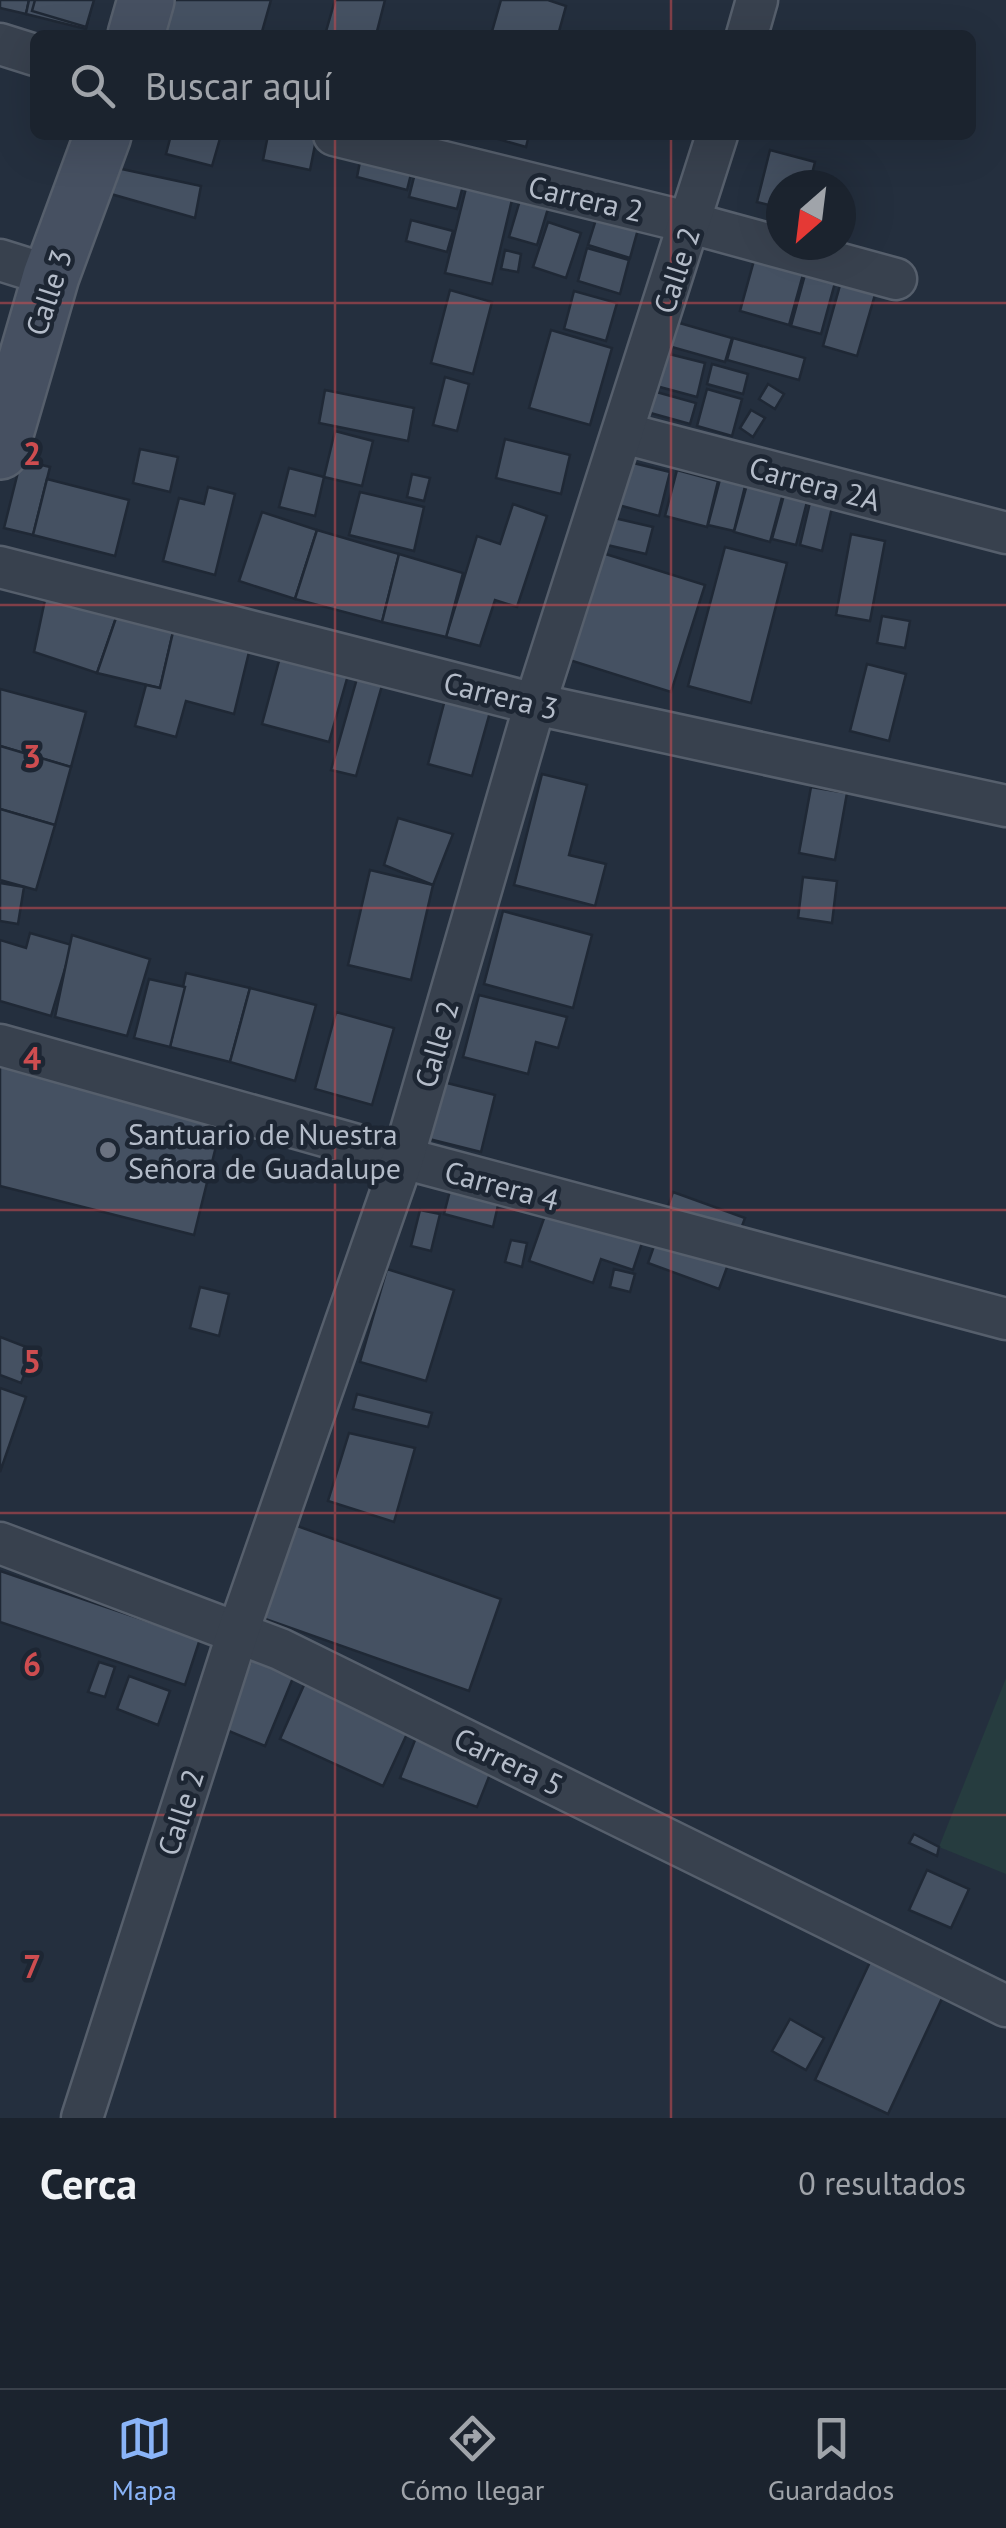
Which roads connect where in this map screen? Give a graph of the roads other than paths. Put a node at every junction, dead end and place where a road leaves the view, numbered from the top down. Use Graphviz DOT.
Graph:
graph roads {
  1 [pos="146,0"];
  2 [pos="758,0"];
  3 [pos="137,30"];
  4 [pos="749,30"];
  5 [pos="0,44"];
  6 [pos="30,53"];
  7 [pos="100,140"];
  8 [pos="354,140"];
  9 [pos="716,140"];
  10 [pos="691,223"];
  11 [pos="25,268"];
  12 [pos="896,279"];
  13 [pos="623,433"];
  14 [pos="0,451"];
  15 [pos="1006,533"];
  16 [pos="0,567"];
  17 [pos="536,704"];
  18 [pos="1006,806"];
  19 [pos="0,1045"];
  20 [pos="403,1158"];
  21 [pos="1006,1320"];
  22 [pos="0,1543"];
  23 [pos="238,1632"];
  24 [pos="1006,2006"];
  25 [pos="82,2118"];
  1 -- 3 [label="street"];
  2 -- 4 [label="street"];
  5 -- 6 [label="street"];
  7 -- 11 [label="street, Calle 3"];
  8 -- 10 [label="street, Carrera 2"];
  9 -- 10 [label="street, Calle 2"];
  10 -- 12 [label="street, Carrera 2"];
  10 -- 13 [label="street, Calle 2"];
  11 -- 14 [label="street, Calle 3"];
  13 -- 15 [label="street, Carrera 2A"];
  13 -- 17 [label="street, Calle 2"];
  16 -- 17 [label="street, Carrera 3"];
  17 -- 18 [label="street, Carrera 3"];
  17 -- 20 [label="street, Calle 2"];
  19 -- 20 [label="street, Carrera 4"];
  20 -- 21 [label="street, Carrera 4"];
  20 -- 23 [label="street, Calle 2"];
  22 -- 23 [label="street, Carrera 5"];
  23 -- 24 [label="street, Carrera 5"];
  23 -- 25 [label="street, Calle 2"];
}
